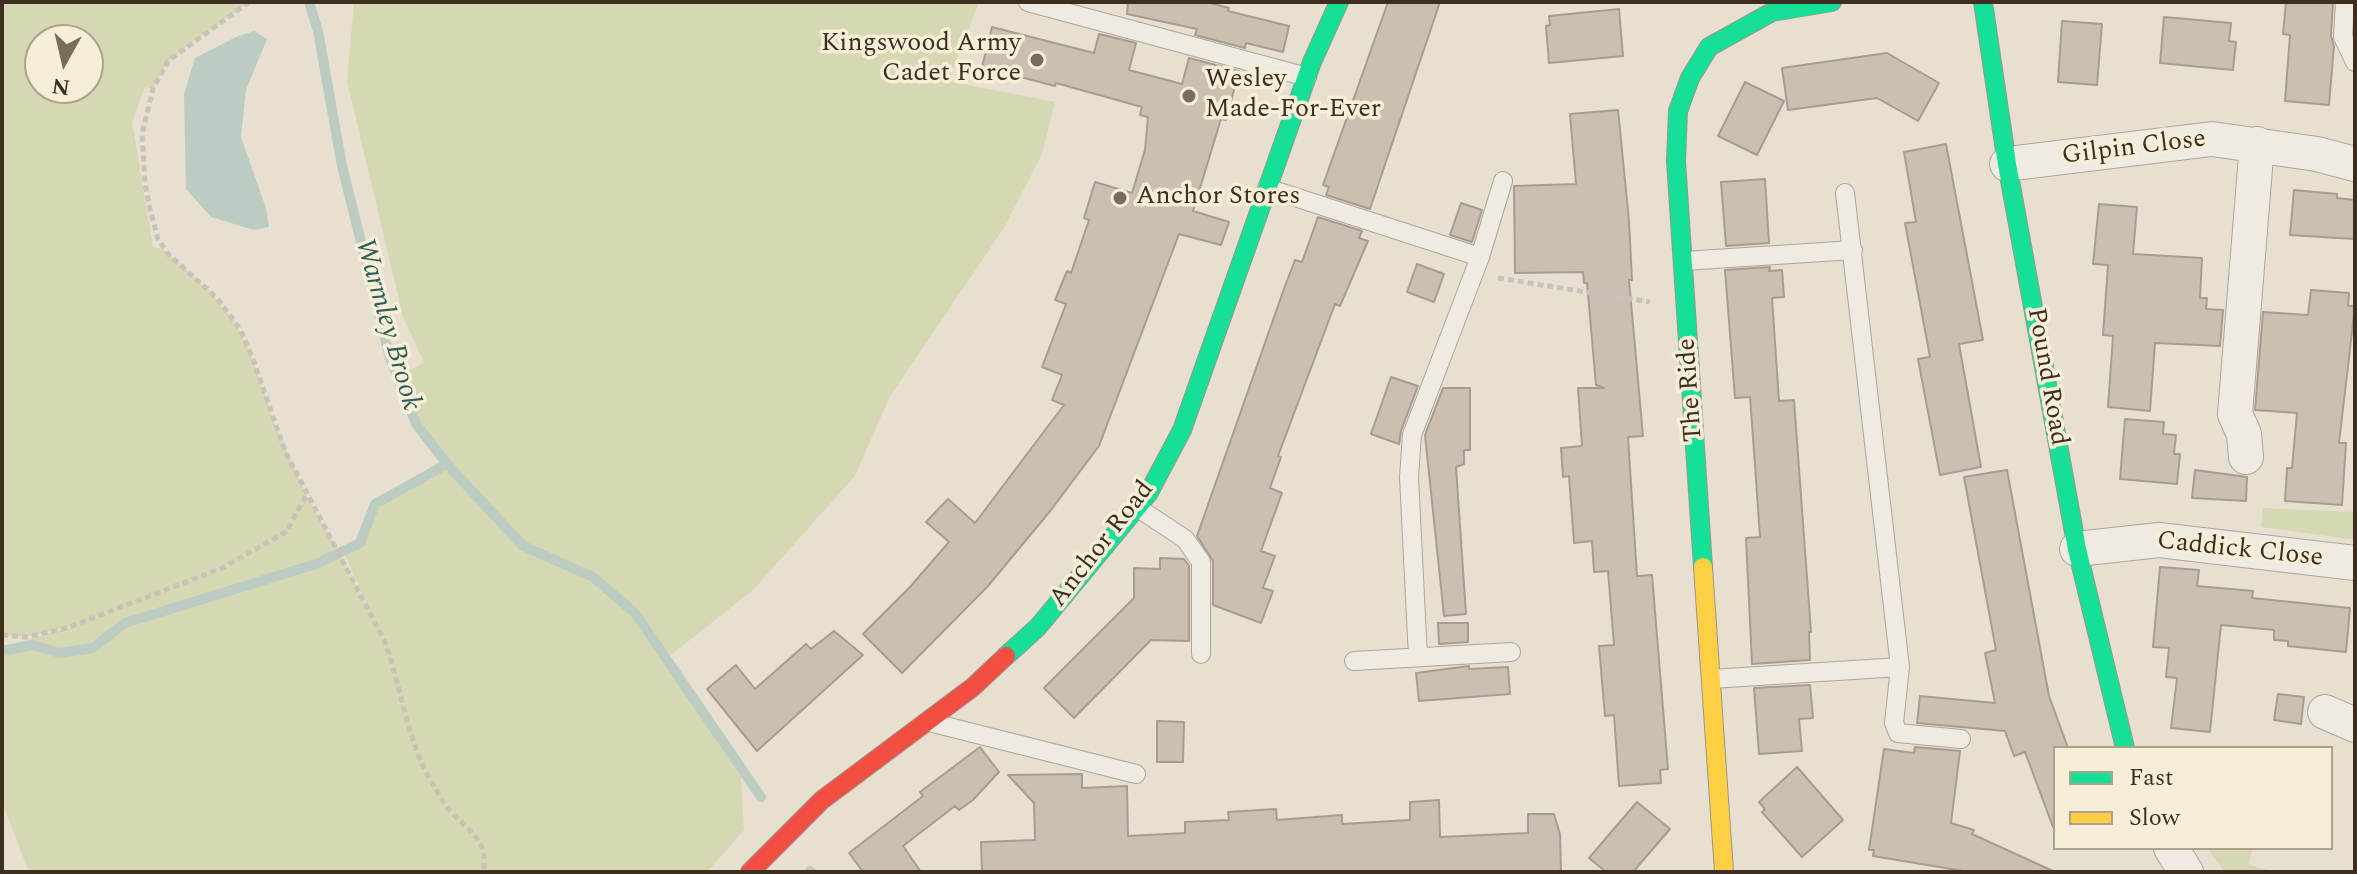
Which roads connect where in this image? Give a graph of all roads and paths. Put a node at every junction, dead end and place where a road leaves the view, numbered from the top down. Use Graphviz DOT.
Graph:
graph roads {
  1 [pos="249,2"];
  2 [pos="1028,2"];
  3 [pos="1325,2"];
  4 [pos="1339,2"];
  5 [pos="1832,2"];
  6 [pos="1983,2"];
  7 [pos="2345,2"];
  8 [pos="2355,62"];
  9 [pos="1310,69"];
  10 [pos="2257,144"];
  11 [pos="2007,164"];
  12 [pos="2355,164"];
  13 [pos="1503,181"];
  14 [pos="1267,188"];
  15 [pos="1845,193"];
  16 [pos="1853,250"];
  17 [pos="1684,261"];
  18 [pos="1477,266"];
  19 [pos="1687,308"];
  20 [pos="2246,457"];
  21 [pos="306,495"];
  22 [pos="1138,508"];
  23 [pos="2077,549"];
  24 [pos="2355,563"];
  25 [pos="2,635"];
  26 [pos="1511,652"];
  27 [pos="1201,654"];
  28 [pos="1418,657"];
  29 [pos="1354,661"];
  30 [pos="1900,667"];
  31 [pos="1710,679"];
  32 [pos="928,721"];
  33 [pos="1961,739"];
  34 [pos="2125,746"];
  35 [pos="1136,774"];
  36 [pos="2172,850"];
  37 [pos="483,872"];
  38 [pos="750,872"];
  39 [pos="1724,872"];
  40 [pos="2186,872"];
  1 -- 21 [label="path"];
  2 -- 9 [label="lane"];
  3 -- 9 [label="street, Anchor Road"];
  4 -- 9 [label="street, Anchor Road"];
  5 -- 17 [label="street, The Ride"];
  6 -- 11 [label="street, Pound Road"];
  7 -- 8 [label="lane"];
  9 -- 14 [label="street, Anchor Road"];
  10 -- 11 [label="street, Gilpin Close"];
  10 -- 12 [label="street, Gilpin Close"];
  10 -- 20 [label="street"];
  11 -- 23 [label="street, Pound Road"];
  13 -- 18 [label="lane"];
  14 -- 18 [label="lane"];
  14 -- 22 [label="street, Anchor Road"];
  15 -- 16 [label="lane"];
  16 -- 17 [label="lane"];
  16 -- 30 [label="lane"];
  17 -- 19 [label="street, The Ride"];
  18 -- 19 [label="path"];
  18 -- 28 [label="lane"];
  19 -- 31 [label="street, The Ride"];
  21 -- 25 [label="path"];
  21 -- 37 [label="path"];
  22 -- 27 [label="lane"];
  22 -- 32 [label="street, Anchor Road"];
  23 -- 24 [label="street, Caddick Close"];
  23 -- 34 [label="street, Pound Road"];
  26 -- 28 [label="lane"];
  28 -- 29 [label="lane"];
  30 -- 31 [label="lane"];
  30 -- 33 [label="lane"];
  31 -- 39 [label="street, The Ride"];
  32 -- 35 [label="lane"];
  32 -- 38 [label="street, Anchor Road"];
  36 -- 40 [label="street"];
}
